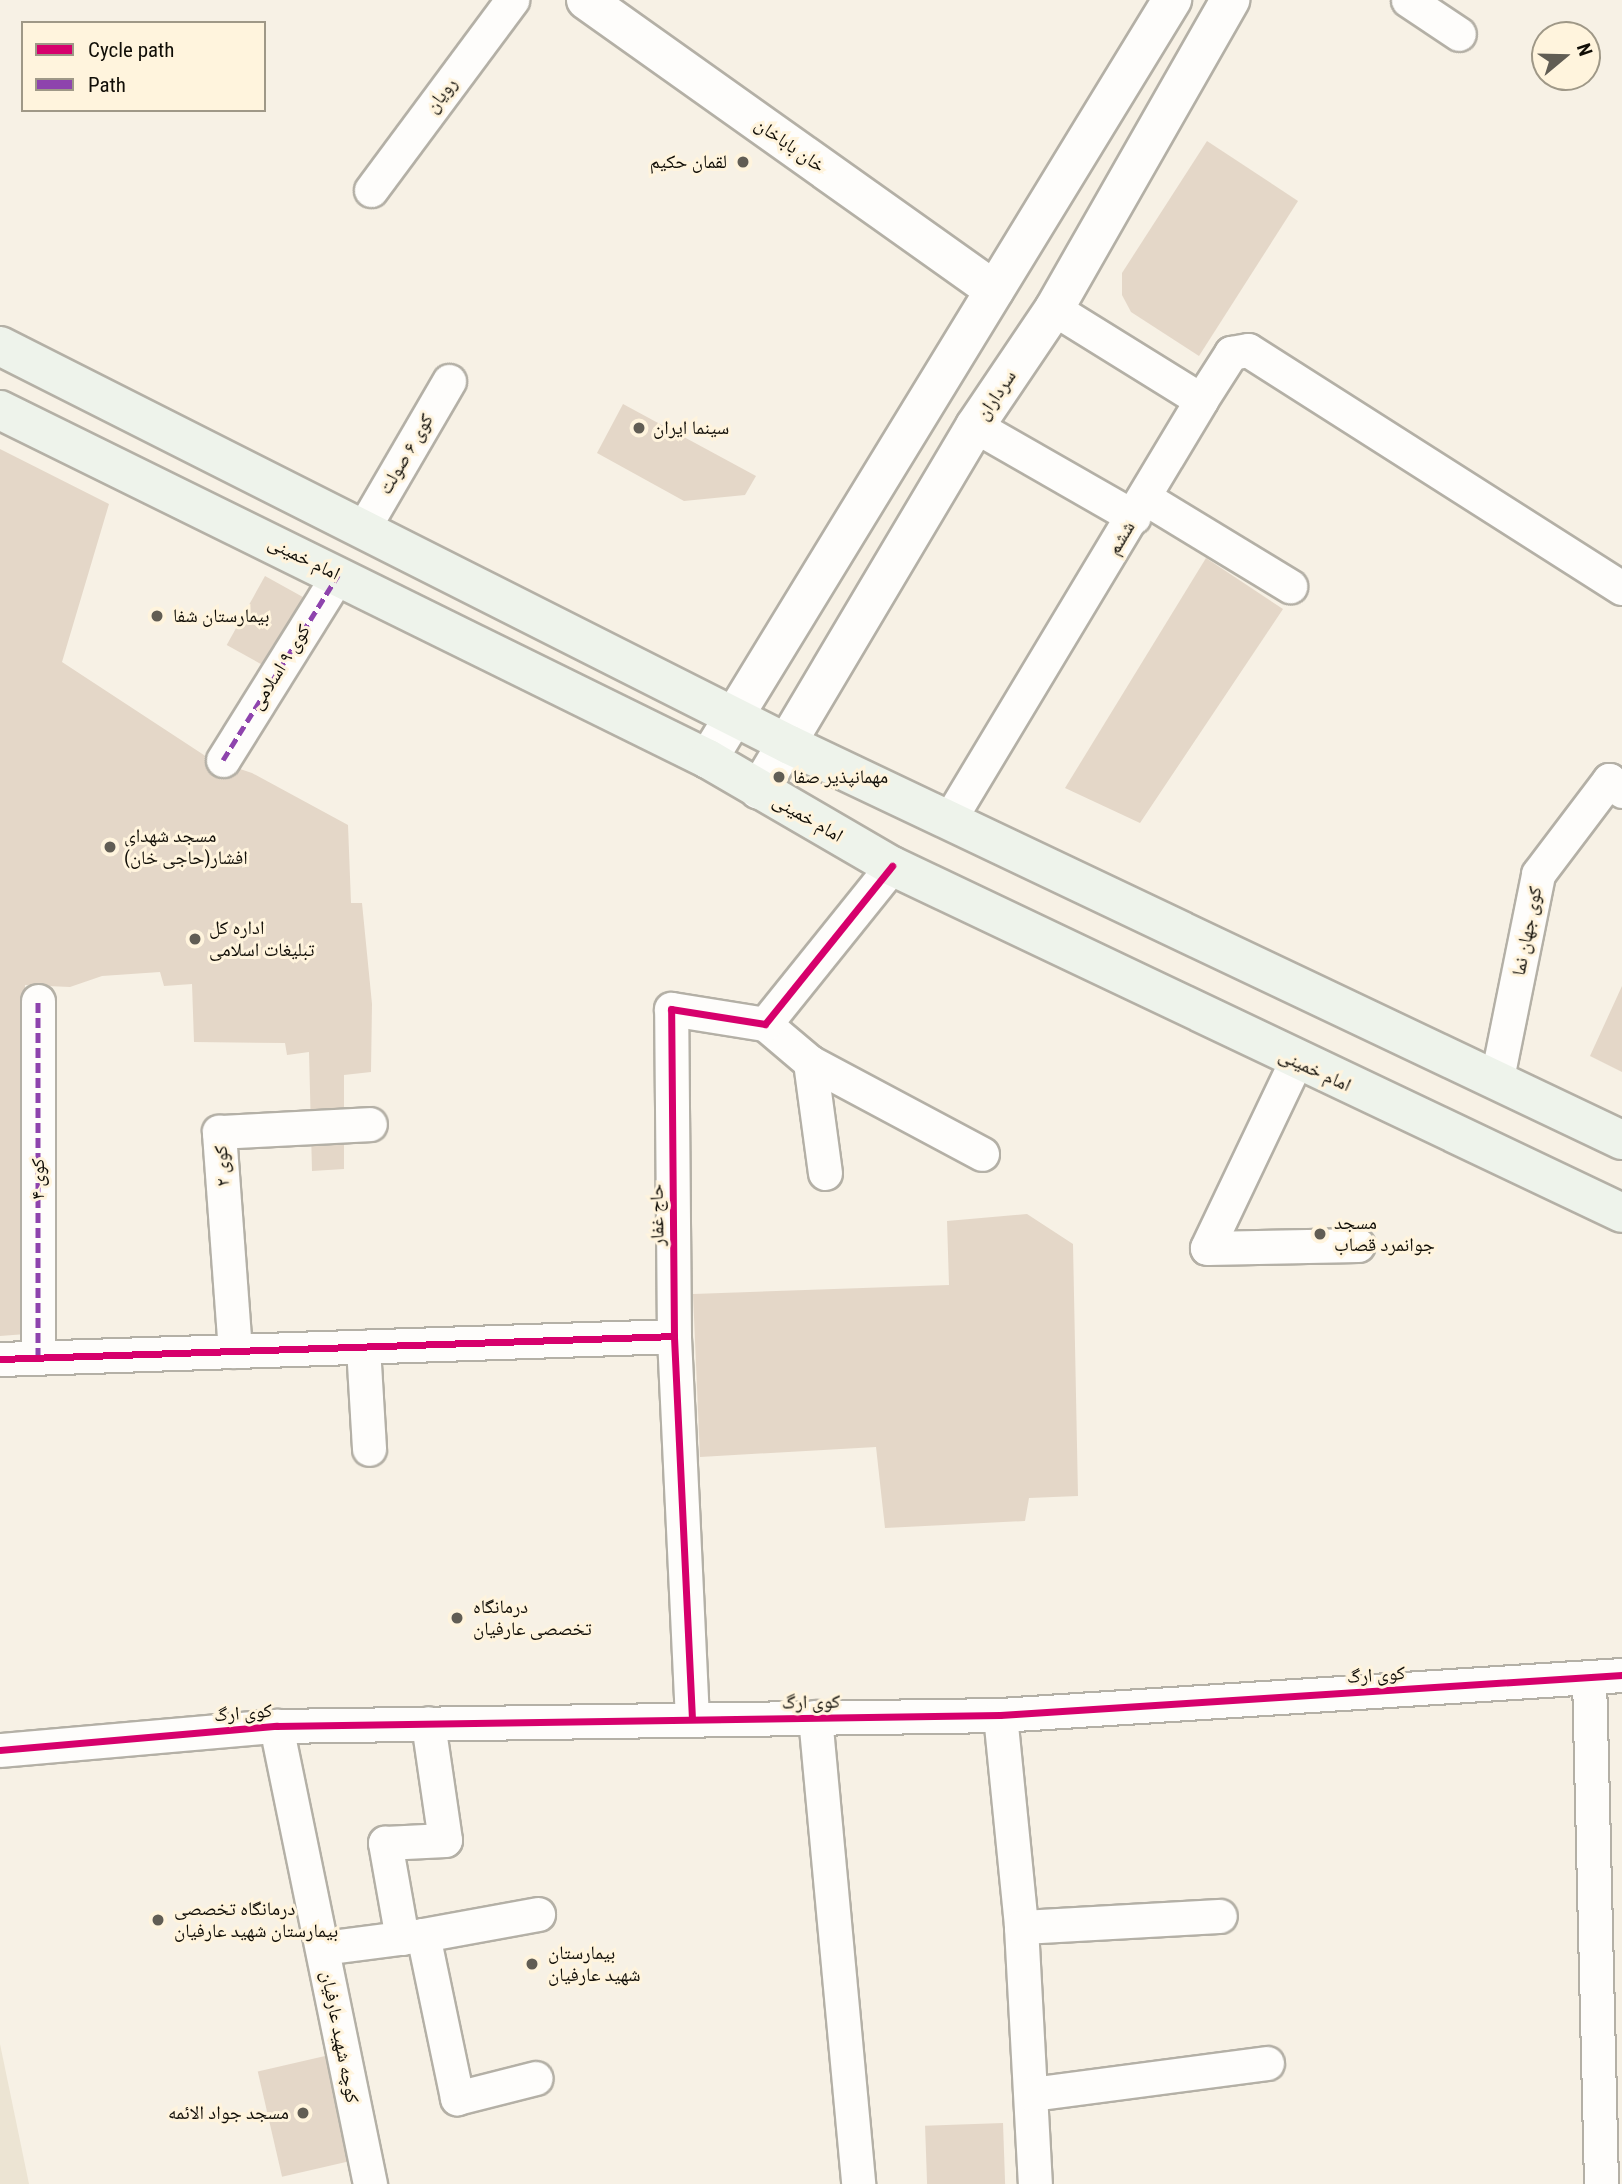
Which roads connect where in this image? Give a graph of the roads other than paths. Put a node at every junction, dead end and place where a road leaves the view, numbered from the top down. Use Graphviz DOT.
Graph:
graph roads {
  1 [pos="512,0"];
  2 [pos="586,0"];
  3 [pos="1172,0"];
  4 [pos="1230,0"];
  5 [pos="1408,0"];
  6 [pos="1459,34"];
  7 [pos="371,190"];
  8 [pos="994,290"];
  9 [pos="1054,309"];
  10 [pos="0,346"];
  11 [pos="449,381"];
  12 [pos="1200,400"];
  13 [pos="0,410"];
  14 [pos="975,426"];
  15 [pos="1140,508"];
  16 [pos="364,527"];
  17 [pos="338,575"];
  18 [pos="1290,586"];
  19 [pos="1622,588"];
  20 [pos="733,715"];
  21 [pos="790,745"];
  22 [pos="708,759"];
  23 [pos="223,760"];
  24 [pos="760,790"];
  25 [pos="1622,791"];
  26 [pos="949,820"];
  27 [pos="892,866"];
  28 [pos="38,1001"];
  29 [pos="765,1024"];
  30 [pos="1296,1061"];
  31 [pos="810,1062"];
  32 [pos="1497,1078"];
  33 [pos="370,1124"];
  34 [pos="1622,1140"];
  35 [pos="982,1154"];
  36 [pos="825,1173"];
  37 [pos="1622,1213"];
  38 [pos="1358,1245"];
  39 [pos="674,1336"];
  40 [pos="363,1347"];
  41 [pos="234,1351"];
  42 [pos="38,1357"];
  43 [pos="0,1359"];
  44 [pos="369,1448"];
  45 [pos="1622,1675"];
  46 [pos="1589,1677"];
  47 [pos="1000,1715"];
  48 [pos="815,1717"];
  49 [pos="692,1719"];
  50 [pos="428,1723"];
  51 [pos="276,1726"];
  52 [pos="0,1750"];
  53 [pos="538,1914"];
  54 [pos="1220,1916"];
  55 [pos="1021,1927"];
  56 [pos="412,1936"];
  57 [pos="323,1948"];
  58 [pos="1268,2063"];
  59 [pos="536,2078"];
  60 [pos="1032,2094"];
  61 [pos="370,2184"];
  62 [pos="858,2184"];
  63 [pos="1035,2184"];
  64 [pos="1601,2184"];
  1 -- 7 [label="street, رویان"];
  2 -- 8 [label="main road, خان باباخان"];
  3 -- 8 [label="main road"];
  4 -- 9 [label="main road, سرداران"];
  5 -- 6 [label="street"];
  8 -- 20 [label="main road"];
  9 -- 12 [label="street"];
  9 -- 14 [label="main road, سرداران"];
  10 -- 16 [label="main road"];
  11 -- 16 [label="street, کوی ۶ صولت"];
  12 -- 15 [label="street, ششم"];
  12 -- 19 [label="street, ششم"];
  13 -- 17 [label="main road, امام خمینی"];
  14 -- 15 [label="street"];
  14 -- 21 [label="main road, سرداران"];
  15 -- 18 [label="street"];
  15 -- 26 [label="street, ششم"];
  16 -- 20 [label="main road"];
  17 -- 22 [label="main road, امام خمینی"];
  17 -- 23 [label="street, کوی ۹ اسلامی"];
  20 -- 21 [label="main road"];
  20 -- 22 [label="main road"];
  21 -- 24 [label="main road, سرداران"];
  21 -- 26 [label="main road"];
  22 -- 24 [label="main road, امام خمینی"];
  24 -- 27 [label="main road, امام خمینی"];
  25 -- 32 [label="street, کوی جهان نما"];
  26 -- 32 [label="main road"];
  27 -- 29 [label="street"];
  27 -- 30 [label="main road, امام خمینی"];
  28 -- 42 [label="street, کوی ۴"];
  29 -- 31 [label="street"];
  29 -- 39 [label="street, حاج غفار"];
  30 -- 37 [label="main road, امام خمینی"];
  30 -- 38 [label="street"];
  31 -- 35 [label="street"];
  31 -- 36 [label="street"];
  32 -- 34 [label="main road"];
  33 -- 41 [label="street, کوی ۲"];
  39 -- 40 [label="street"];
  39 -- 49 [label="street, حاج غفار"];
  40 -- 41 [label="street"];
  40 -- 44 [label="street"];
  41 -- 42 [label="street"];
  42 -- 43 [label="street"];
  45 -- 46 [label="street, کوی ارگ"];
  46 -- 47 [label="street, کوی ارگ"];
  46 -- 64 [label="street"];
  47 -- 48 [label="street, کوی ارگ"];
  47 -- 55 [label="street"];
  48 -- 49 [label="street, کوی ارگ"];
  48 -- 62 [label="street"];
  49 -- 50 [label="street, کوی ارگ"];
  50 -- 51 [label="street, کوی ارگ"];
  50 -- 56 [label="street"];
  51 -- 52 [label="street, کوی ارگ"];
  51 -- 57 [label="street, کوچه شهید عارفیان"];
  53 -- 56 [label="street"];
  54 -- 55 [label="street"];
  55 -- 60 [label="street"];
  56 -- 57 [label="street"];
  56 -- 59 [label="street"];
  57 -- 61 [label="street, کوچه شهید عارفیان"];
  58 -- 60 [label="street"];
  60 -- 63 [label="street"];
}
